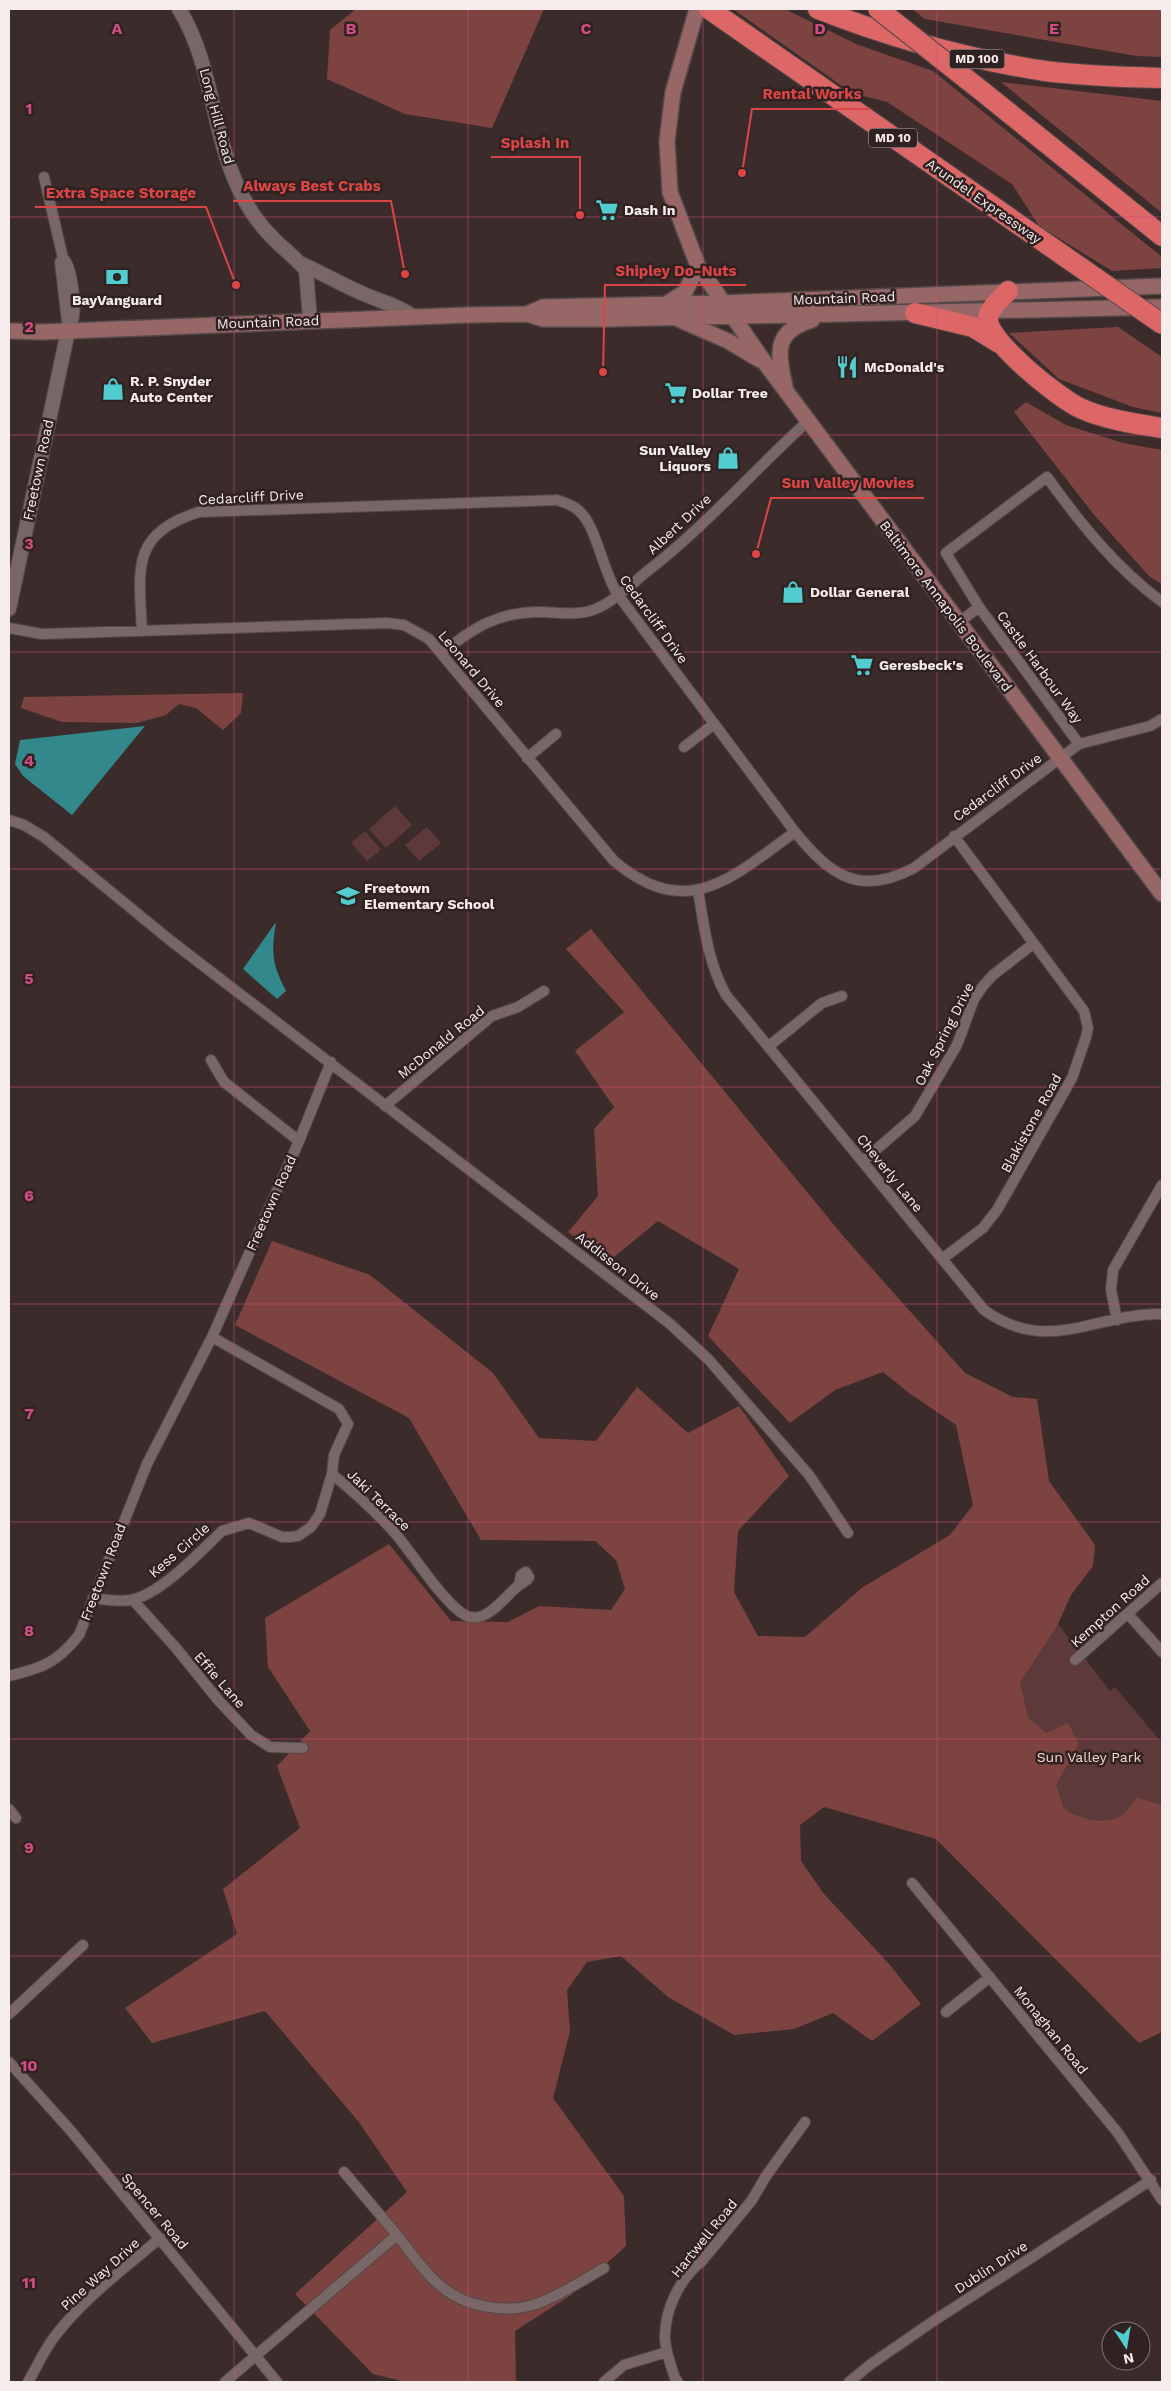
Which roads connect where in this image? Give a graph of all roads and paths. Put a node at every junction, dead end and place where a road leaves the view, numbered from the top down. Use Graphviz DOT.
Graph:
graph roads {
  1 [pos="179,9"];
  2 [pos="697,9"];
  3 [pos="818,9"];
  4 [pos="878,9"];
  5 [pos="716,14"];
  6 [pos="1162,79"];
  7 [pos="44,177"];
  8 [pos="1162,236"];
  9 [pos="300,262"];
  10 [pos="698,266"];
  11 [pos="1162,286"];
  12 [pos="1008,291"];
  13 [pos="722,303"];
  14 [pos="664,304"];
  15 [pos="1162,307"];
  16 [pos="990,312"];
  17 [pos="914,313"];
  18 [pos="527,314"];
  19 [pos="828,315"];
  20 [pos="414,316"];
  21 [pos="732,317"];
  22 [pos="675,318"];
  23 [pos="310,320"];
  24 [pos="1162,324"];
  25 [pos="9,331"];
  26 [pos="68,331"];
  27 [pos="1002,345"];
  28 [pos="765,363"];
  29 [pos="787,392"];
  30 [pos="808,421"];
  31 [pos="1162,428"];
  32 [pos="618,595"];
  33 [pos="1162,602"];
  34 [pos="9,605"];
  35 [pos="979,607"];
  36 [pos="958,623"];
  37 [pos="9,628"];
  38 [pos="142,631"];
  39 [pos="442,653"];
  40 [pos="1162,719"];
  41 [pos="714,724"];
  42 [pos="556,734"];
  43 [pos="1079,744"];
  44 [pos="684,747"];
  45 [pos="527,758"];
  46 [pos="1060,758"];
  47 [pos="9,820"];
  48 [pos="796,832"];
  49 [pos="954,836"];
  50 [pos="1160,886"];
  51 [pos="698,890"];
  52 [pos="1033,944"];
  53 [pos="544,991"];
  54 [pos="842,996"];
  55 [pos="769,1046"];
  56 [pos="211,1060"];
  57 [pos="331,1062"];
  58 [pos="385,1106"];
  59 [pos="299,1141"];
  60 [pos="864,1161"];
  61 [pos="1162,1185"];
  62 [pos="942,1259"];
  63 [pos="1162,1314"];
  64 [pos="1117,1320"];
  65 [pos="212,1337"];
  66 [pos="332,1474"];
  67 [pos="848,1533"];
  68 [pos="1162,1583"];
  69 [pos="519,1585"];
  70 [pos="93,1598"];
  71 [pos="133,1600"];
  72 [pos="1128,1614"];
  73 [pos="1162,1652"];
  74 [pos="1075,1660"];
  75 [pos="9,1676"];
  76 [pos="304,1748"];
  77 [pos="9,1809"];
  78 [pos="16,1818"];
  79 [pos="912,1883"];
  80 [pos="83,1945"];
  81 [pos="990,1977"];
  82 [pos="946,2012"];
  83 [pos="9,2014"];
  84 [pos="9,2062"];
  85 [pos="805,2122"];
  86 [pos="344,2172"];
  87 [pos="1151,2180"];
  88 [pos="1162,2200"];
  89 [pos="396,2235"];
  90 [pos="160,2238"];
  91 [pos="604,2268"];
  92 [pos="667,2352"];
  93 [pos="256,2355"];
  94 [pos="28,2382"];
  95 [pos="225,2382"];
  96 [pos="277,2382"];
  97 [pos="604,2382"];
  98 [pos="678,2382"];
  99 [pos="849,2382"];
  1 -- 9 [label="street, Long Hill Road"];
  2 -- 10 [label="main road, Baltimore Annapolis Boulevard"];
  3 -- 6 [label="highway, MD 100"];
  4 -- 8 [label="highway, bridge"];
  5 -- 24 [label="highway, Arundel Expressway / MD 10, bridge"];
  7 -- 26 [label="street"];
  9 -- 20 [label="street"];
  9 -- 23 [label="street, Long Hill Road"];
  10 -- 13 [label="main road, Baltimore Annapolis Boulevard"];
  10 -- 14 [label="main road"];
  11 -- 12 [label="main road, Mountain Road"];
  12 -- 13 [label="main road, Mountain Road"];
  12 -- 16 [label="highway"];
  13 -- 14 [label="main road, Mountain Road"];
  13 -- 21 [label="main road, Baltimore Annapolis Boulevard"];
  14 -- 18 [label="main road, Mountain Road"];
  15 -- 16 [label="main road, Mountain Road"];
  16 -- 17 [label="main road, Mountain Road"];
  16 -- 27 [label="highway"];
  17 -- 19 [label="main road, Mountain Road"];
  17 -- 27 [label="highway"];
  18 -- 20 [label="main road, Mountain Road"];
  18 -- 22 [label="main road, Mountain Road"];
  19 -- 21 [label="main road, Mountain Road"];
  19 -- 29 [label="main road"];
  20 -- 23 [label="main road, Mountain Road"];
  21 -- 22 [label="main road, Mountain Road"];
  21 -- 28 [label="main road, Baltimore Annapolis Boulevard"];
  22 -- 28 [label="main road"];
  23 -- 26 [label="main road, Mountain Road"];
  25 -- 26 [label="main road, Mountain Road"];
  26 -- 34 [label="street, Freetown Road"];
  27 -- 31 [label="highway"];
  28 -- 29 [label="main road, Baltimore Annapolis Boulevard"];
  29 -- 30 [label="main road, Baltimore Annapolis Boulevard"];
  30 -- 32 [label="street, Albert Drive"];
  30 -- 36 [label="main road, Baltimore Annapolis Boulevard"];
  32 -- 38 [label="street, Cedarcliff Drive"];
  32 -- 39 [label="street, Albert Drive"];
  32 -- 41 [label="street, Cedarcliff Drive"];
  33 -- 35 [label="street, Castle Harbour Way"];
  35 -- 36 [label="street, Castle Harbour Way"];
  35 -- 43 [label="street, Castle Harbour Way"];
  36 -- 46 [label="main road, Baltimore Annapolis Boulevard"];
  37 -- 38 [label="street, Leonard Drive"];
  38 -- 39 [label="street, Leonard Drive"];
  39 -- 45 [label="street, Leonard Drive"];
  40 -- 43 [label="street, Castle Harbour Way"];
  41 -- 44 [label="street"];
  41 -- 48 [label="street, Cedarcliff Drive"];
  42 -- 45 [label="street"];
  43 -- 46 [label="street, Castle Harbour Way"];
  45 -- 51 [label="street, Leonard Drive"];
  46 -- 49 [label="street, Cedarcliff Drive"];
  46 -- 50 [label="main road, Baltimore Annapolis Boulevard"];
  47 -- 57 [label="street"];
  48 -- 49 [label="street, Cedarcliff Drive"];
  48 -- 51 [label="street, Leonard Drive"];
  49 -- 52 [label="street, Blakistone Road"];
  51 -- 55 [label="street, Cheverly Lane"];
  52 -- 60 [label="street, Oak Spring Drive"];
  52 -- 62 [label="street, Blakistone Road"];
  53 -- 58 [label="street, McDonald Road"];
  54 -- 55 [label="street"];
  55 -- 60 [label="street, Cheverly Lane"];
  56 -- 59 [label="street"];
  57 -- 58 [label="street, Addisson Drive"];
  57 -- 59 [label="street, Freetown Road"];
  58 -- 67 [label="street, Addisson Drive"];
  59 -- 65 [label="street, Freetown Road"];
  60 -- 62 [label="street, Cheverly Lane"];
  61 -- 64 [label="street"];
  62 -- 64 [label="street, Cheverly Lane"];
  63 -- 64 [label="street, Cheverly Lane"];
  65 -- 66 [label="street, Jaki Terrace"];
  65 -- 70 [label="street, Freetown Road"];
  66 -- 69 [label="street, Jaki Terrace"];
  66 -- 71 [label="street, Kess Circle"];
  68 -- 72 [label="street, Kempton Road"];
  70 -- 71 [label="street, Kess Circle"];
  70 -- 75 [label="street, Freetown Road"];
  71 -- 76 [label="street, Effie Lane"];
  72 -- 73 [label="street"];
  72 -- 74 [label="street, Kempton Road"];
  77 -- 78 [label="street"];
  79 -- 81 [label="street, Monaghan Road"];
  80 -- 83 [label="street"];
  81 -- 82 [label="street"];
  81 -- 87 [label="street, Monaghan Road"];
  84 -- 90 [label="street, Spencer Road"];
  85 -- 92 [label="street, Hartwell Road"];
  86 -- 89 [label="street"];
  87 -- 88 [label="street, Monaghan Road"];
  87 -- 99 [label="street, Dublin Drive"];
  89 -- 91 [label="street"];
  89 -- 93 [label="street"];
  90 -- 93 [label="street, Spencer Road"];
  90 -- 94 [label="street, Pine Way Drive"];
  92 -- 97 [label="street"];
  92 -- 98 [label="street, Hartwell Road"];
  93 -- 95 [label="street"];
  93 -- 96 [label="street, Spencer Road"];
}
